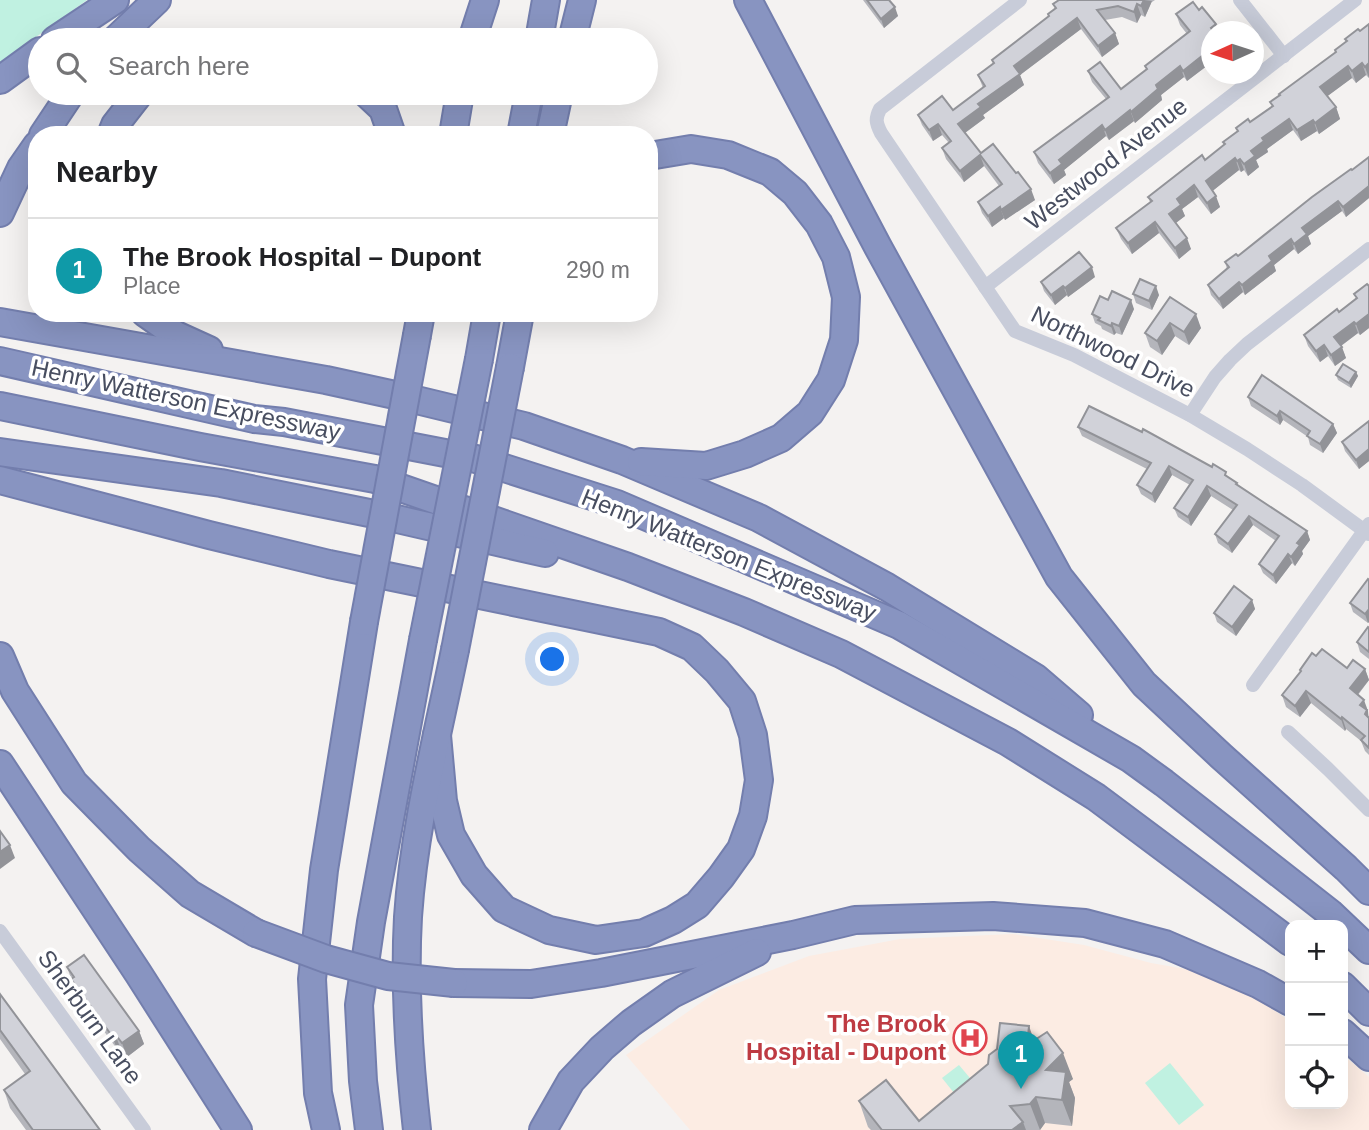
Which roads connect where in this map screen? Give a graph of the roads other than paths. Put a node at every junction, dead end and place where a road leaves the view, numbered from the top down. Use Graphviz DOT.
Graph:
graph roads {
  1 [pos="115,0"];
  2 [pos="157,0"];
  3 [pos="485,0"];
  4 [pos="546,0"];
  5 [pos="582,0"];
  6 [pos="748,0"];
  7 [pos="1020,0"];
  8 [pos="1240,0"];
  9 [pos="1355,0"];
  10 [pos="73,28"];
  11 [pos="128,28"];
  12 [pos="476,28"];
  13 [pos="540,28"];
  14 [pos="575,28"];
  15 [pos="1284,56"];
  16 [pos="28,60"];
  17 [pos="0,80"];
  18 [pos="63,105"];
  19 [pos="130,105"];
  20 [pos="379,105"];
  21 [pos="458,105"];
  22 [pos="527,105"];
  23 [pos="556,105"];
  24 [pos="49,126"];
  25 [pos="115,126"];
  26 [pos="390,126"];
  27 [pos="454,126"];
  28 [pos="523,126"];
  29 [pos="552,126"];
  30 [pos="658,154"];
  31 [pos="28,159"];
  32 [pos="0,213"];
  33 [pos="1369,249"];
  34 [pos="985,287"];
  35 [pos="0,322"];
  36 [pos="158,322"];
  37 [pos="417,322"];
  38 [pos="485,322"];
  39 [pos="518,322"];
  40 [pos="0,361"];
  41 [pos="242,366"];
  42 [pos="0,406"];
  43 [pos="1190,415"];
  44 [pos="0,452"];
  45 [pos="622,460"];
  46 [pos="0,480"];
  47 [pos="1368,529"];
  48 [pos="0,656"];
  49 [pos="1253,685"];
  50 [pos="1288,732"];
  51 [pos="437,735"];
  52 [pos="1131,759"];
  53 [pos="0,764"];
  54 [pos="1369,810"];
  55 [pos="1369,891"];
  56 [pos="0,930"];
  57 [pos="793,935"];
  58 [pos="1285,939"];
  59 [pos="1285,940"];
  60 [pos="1369,950"];
  61 [pos="1348,991"];
  62 [pos="1285,999"];
  63 [pos="1369,1012"];
  64 [pos="1348,1038"];
  65 [pos="1369,1057"];
  66 [pos="144,1130"];
  67 [pos="238,1130"];
  68 [pos="326,1130"];
  69 [pos="369,1130"];
  70 [pos="417,1130"];
  71 [pos="543,1130"];
  1 -- 10 [label="highway"];
  2 -- 11 [label="highway"];
  3 -- 12 [label="highway"];
  4 -- 13 [label="highway"];
  5 -- 14 [label="highway"];
  6 -- 55 [label="highway"];
  7 -- 34 [label="street, Northwood Drive"];
  8 -- 15 [label="street"];
  9 -- 15 [label="street, Westwood Avenue"];
  15 -- 34 [label="street, Westwood Avenue"];
  16 -- 17 [label="highway"];
  18 -- 24 [label="highway"];
  19 -- 25 [label="highway"];
  20 -- 26 [label="highway"];
  21 -- 27 [label="highway"];
  22 -- 28 [label="highway"];
  23 -- 29 [label="highway"];
  30 -- 45 [label="highway"];
  31 -- 32 [label="highway"];
  33 -- 43 [label="street"];
  34 -- 43 [label="street, Northwood Drive"];
  35 -- 41 [label="highway"];
  36 -- 41 [label="highway"];
  37 -- 68 [label="highway, bridge"];
  38 -- 69 [label="highway, bridge"];
  39 -- 51 [label="highway, bridge"];
  40 -- 52 [label="highway, Henry Watterson Expressway"];
  41 -- 45 [label="highway"];
  42 -- 58 [label="highway, Henry Watterson Expressway"];
  43 -- 47 [label="street, Northwood Drive"];
  44 -- 59 [label="highway"];
  45 -- 52 [label="highway"];
  46 -- 51 [label="highway"];
  47 -- 49 [label="street"];
  48 -- 57 [label="highway, bridge"];
  50 -- 54 [label="street"];
  51 -- 70 [label="highway"];
  52 -- 60 [label="highway, Henry Watterson Expressway"];
  53 -- 67 [label="highway"];
  56 -- 66 [label="street, Sherburn Lane"];
  57 -- 62 [label="highway"];
  57 -- 71 [label="highway"];
  61 -- 63 [label="highway"];
  64 -- 65 [label="highway"];
}
